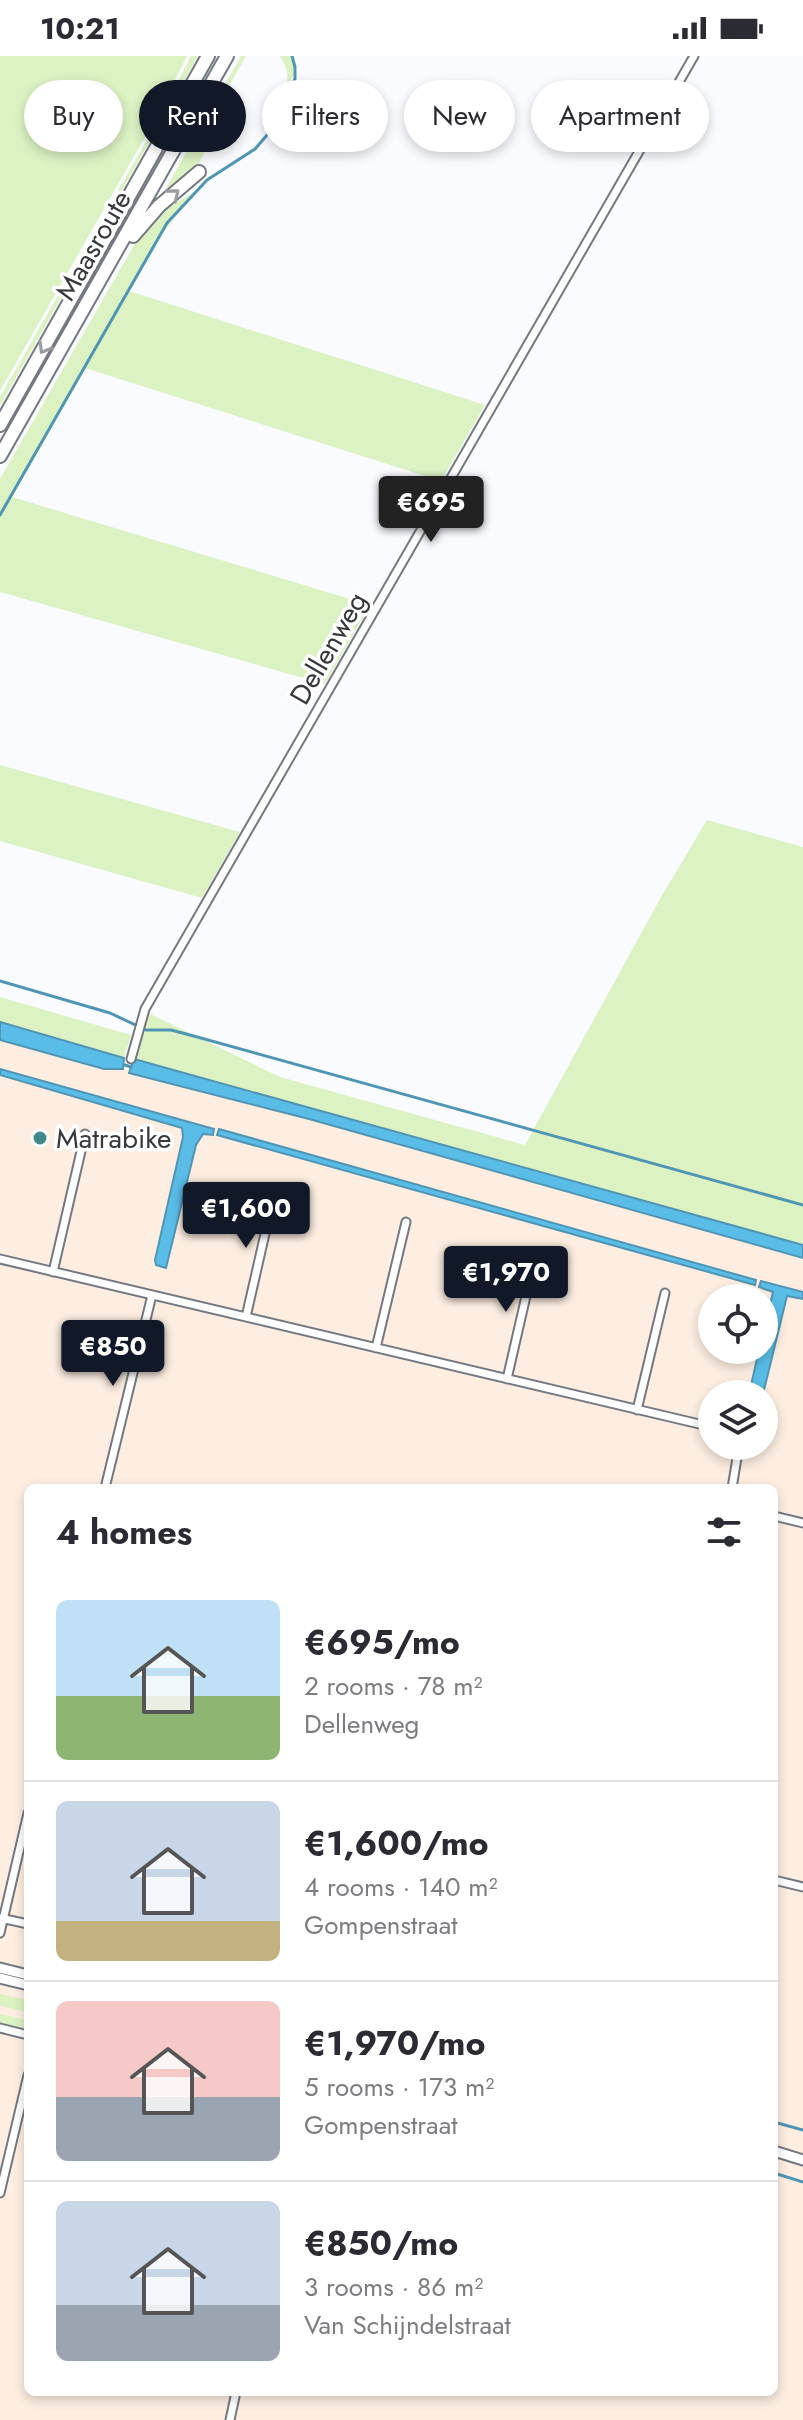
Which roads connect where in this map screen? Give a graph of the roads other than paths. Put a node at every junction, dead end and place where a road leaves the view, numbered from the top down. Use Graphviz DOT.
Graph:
graph roads {
  1 [pos="208,56"];
  2 [pos="227,56"];
  3 [pos="694,56"];
  4 [pos="199,172"];
  5 [pos="113,259"];
  6 [pos="0,425"];
  7 [pos="0,456"];
  8 [pos="131,1059"];
  9 [pos="85,1134"];
  10 [pos="275,1190"];
  11 [pos="406,1222"];
  12 [pos="535,1257"];
  13 [pos="0,1259"];
  14 [pos="53,1272"];
  15 [pos="665,1293"];
  16 [pos="152,1295"];
  17 [pos="246,1317"];
  18 [pos="376,1348"];
  19 [pos="507,1379"];
  20 [pos="637,1410"];
  21 [pos="698,1424"];
  22 [pos="737,1460"];
  23 [pos="106,1484"];
  24 [pos="733,1484"];
  25 [pos="778,1517"];
  26 [pos="803,1523"];
  27 [pos="24,1829"];
  28 [pos="778,1881"];
  29 [pos="803,1887"];
  30 [pos="2,1919"];
  31 [pos="24,1923"];
  32 [pos="0,1933"];
  33 [pos="0,1968"];
  34 [pos="24,1974"];
  35 [pos="0,1978"];
  36 [pos="24,1984"];
  37 [pos="0,2028"];
  38 [pos="24,2034"];
  39 [pos="24,2092"];
  40 [pos="778,2152"];
  41 [pos="803,2160"];
  42 [pos="0,2193"];
  43 [pos="235,2396"];
  44 [pos="230,2420"];
  1 -- 6 [label="highway, Maasroute, one-way"];
  2 -- 5 [label="highway, Maasroute"];
  3 -- 8 [label="street, Dellenweg"];
  5 -- 4 [label="highway, one-way"];
  5 -- 7 [label="highway, Maasroute"];
  9 -- 14 [label="street"];
  10 -- 17 [label="street"];
  11 -- 18 [label="street"];
  12 -- 19 [label="street"];
  13 -- 14 [label="street"];
  14 -- 16 [label="street"];
  15 -- 20 [label="street"];
  16 -- 17 [label="street"];
  16 -- 23 [label="street"];
  17 -- 18 [label="street"];
  18 -- 19 [label="street"];
  19 -- 20 [label="street"];
  20 -- 21 [label="street"];
  22 -- 24 [label="street"];
  25 -- 26 [label="street"];
  27 -- 30 [label="street"];
  28 -- 29 [label="street"];
  30 -- 31 [label="street"];
  30 -- 32 [label="street"];
  33 -- 34 [label="street"];
  35 -- 36 [label="street"];
  37 -- 38 [label="street"];
  39 -- 42 [label="street"];
  40 -- 41 [label="street"];
  43 -- 44 [label="street"];
}
